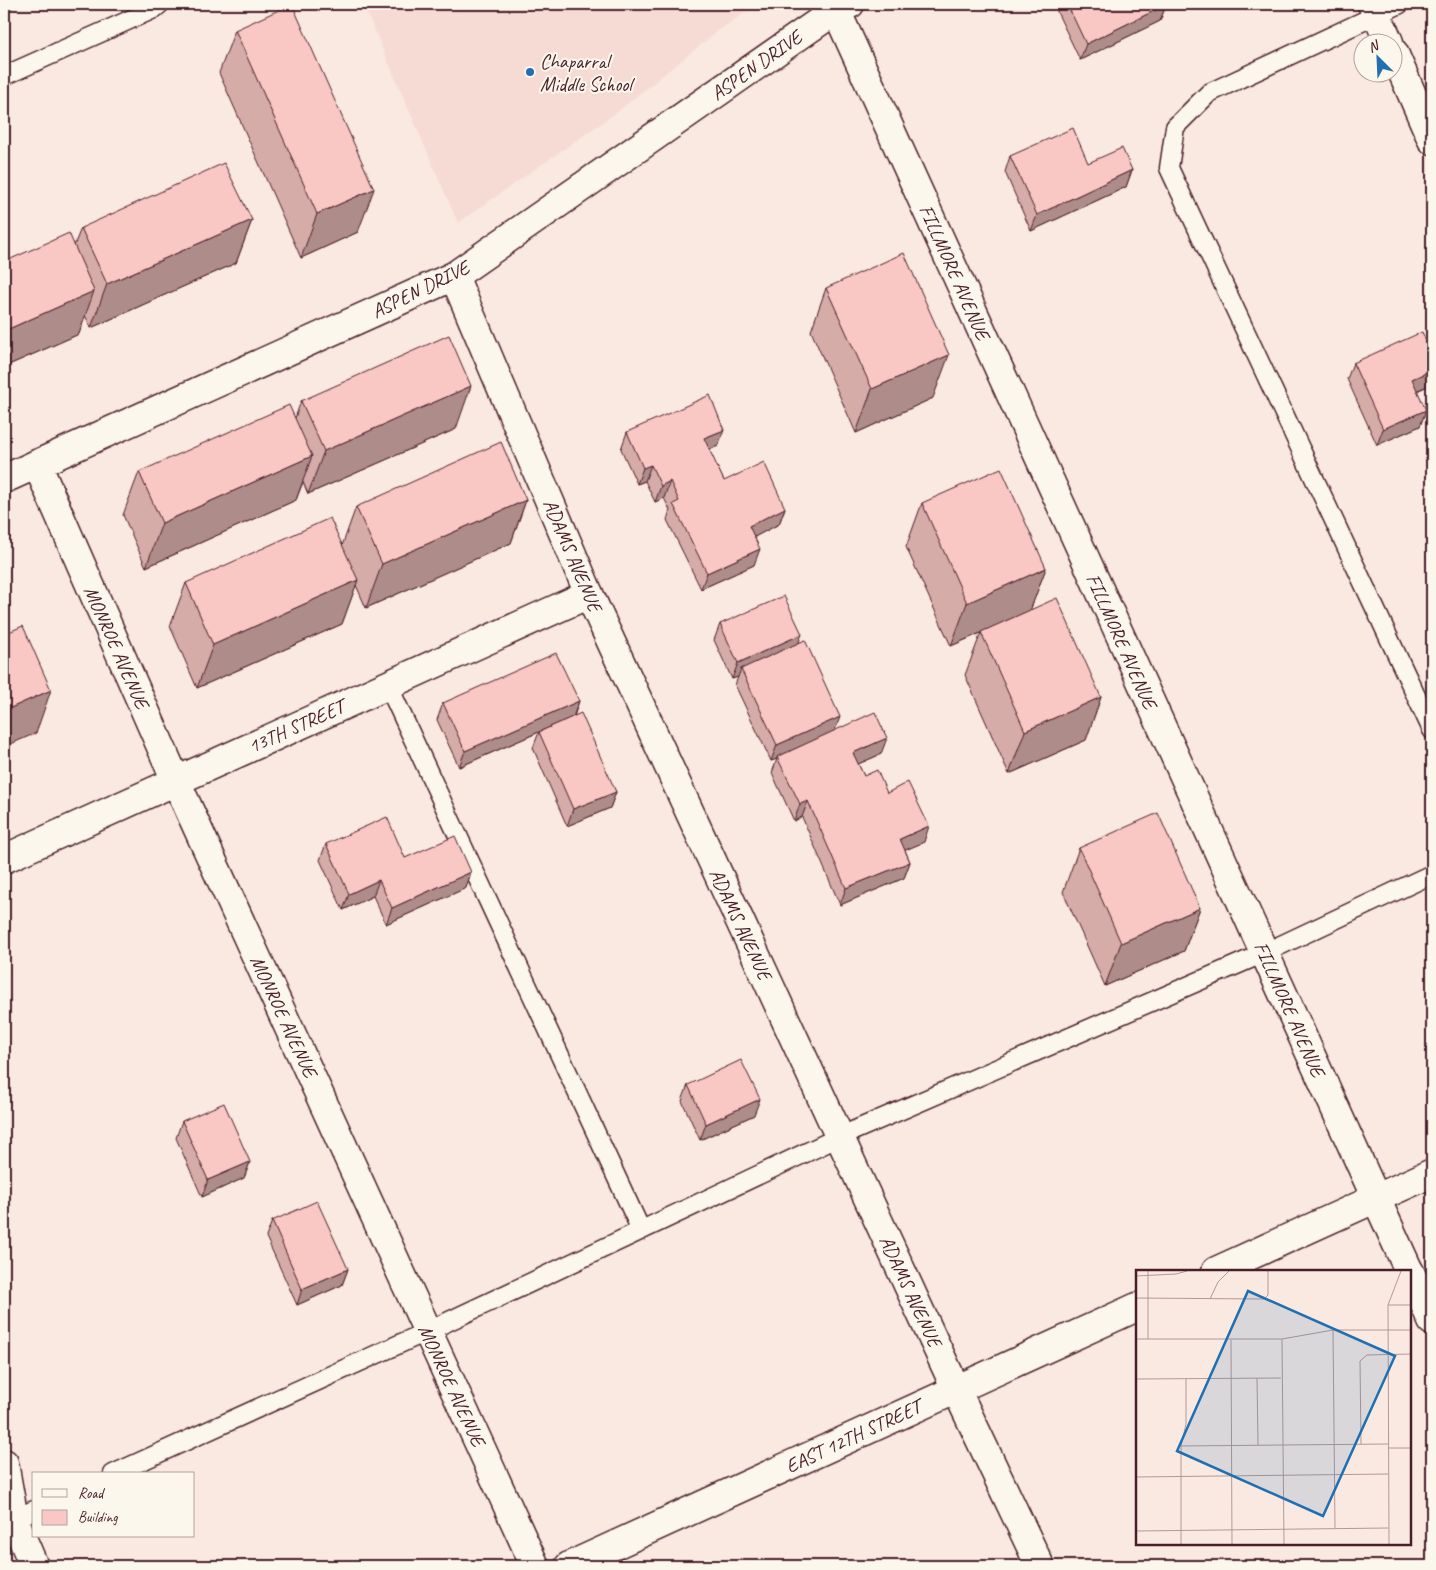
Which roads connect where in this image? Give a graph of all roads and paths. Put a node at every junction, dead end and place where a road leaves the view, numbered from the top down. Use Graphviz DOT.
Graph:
graph roads {
  1 [pos="160,4"];
  2 [pos="843,7"];
  3 [pos="1383,8"];
  4 [pos="1387,32"];
  5 [pos="4,76"];
  6 [pos="1404,76"];
  7 [pos="1432,140"];
  8 [pos="454,276"];
  9 [pos="37,464"];
  10 [pos="4,479"];
  11 [pos="589,594"];
  12 [pos="388,685"];
  13 [pos="1432,730"];
  14 [pos="176,781"];
  15 [pos="4,859"];
  16 [pos="1432,874"];
  17 [pos="1264,953"];
  18 [pos="840,1137"];
  19 [pos="1432,1173"];
  20 [pos="1376,1199"];
  21 [pos="641,1230"];
  22 [pos="1218,1270"];
  23 [pos="1409,1270"];
  24 [pos="1411,1274"];
  25 [pos="1136,1307"];
  26 [pos="1432,1321"];
  27 [pos="428,1331"];
  28 [pos="956,1389"];
  29 [pos="4,1463"];
  30 [pos="117,1472"];
  31 [pos="24,1514"];
  32 [pos="34,1566"];
  33 [pos="535,1566"];
  34 [pos="569,1566"];
  35 [pos="1040,1566"];
  1 -- 5 [label="lane"];
  2 -- 8 [label="street, ASPEN DRIVE"];
  2 -- 17 [label="street, FILLMORE AVENUE"];
  3 -- 4 [label="street"];
  3 -- 13 [label="lane"];
  6 -- 7 [label="street"];
  8 -- 9 [label="street, ASPEN DRIVE"];
  8 -- 11 [label="street, ADAMS AVENUE"];
  9 -- 10 [label="street, ASPEN DRIVE"];
  9 -- 14 [label="street, MONROE AVENUE"];
  11 -- 12 [label="street, 13TH STREET"];
  11 -- 18 [label="street, ADAMS AVENUE"];
  12 -- 14 [label="street, 13TH STREET"];
  12 -- 21 [label="lane"];
  14 -- 15 [label="street, 13TH STREET"];
  14 -- 27 [label="street, MONROE AVENUE"];
  16 -- 17 [label="lane"];
  17 -- 18 [label="lane"];
  17 -- 20 [label="street, FILLMORE AVENUE"];
  18 -- 21 [label="lane"];
  18 -- 28 [label="street, ADAMS AVENUE"];
  19 -- 20 [label="street"];
  20 -- 22 [label="street"];
  20 -- 23 [label="street, FILLMORE AVENUE"];
  21 -- 27 [label="lane"];
  24 -- 26 [label="street, FILLMORE AVENUE"];
  25 -- 28 [label="street, EAST 12TH STREET"];
  27 -- 30 [label="lane"];
  27 -- 33 [label="street, MONROE AVENUE"];
  28 -- 34 [label="street, EAST 12TH STREET"];
  28 -- 35 [label="street, ADAMS AVENUE"];
  29 -- 31 [label="street"];
  31 -- 32 [label="street"];
}
